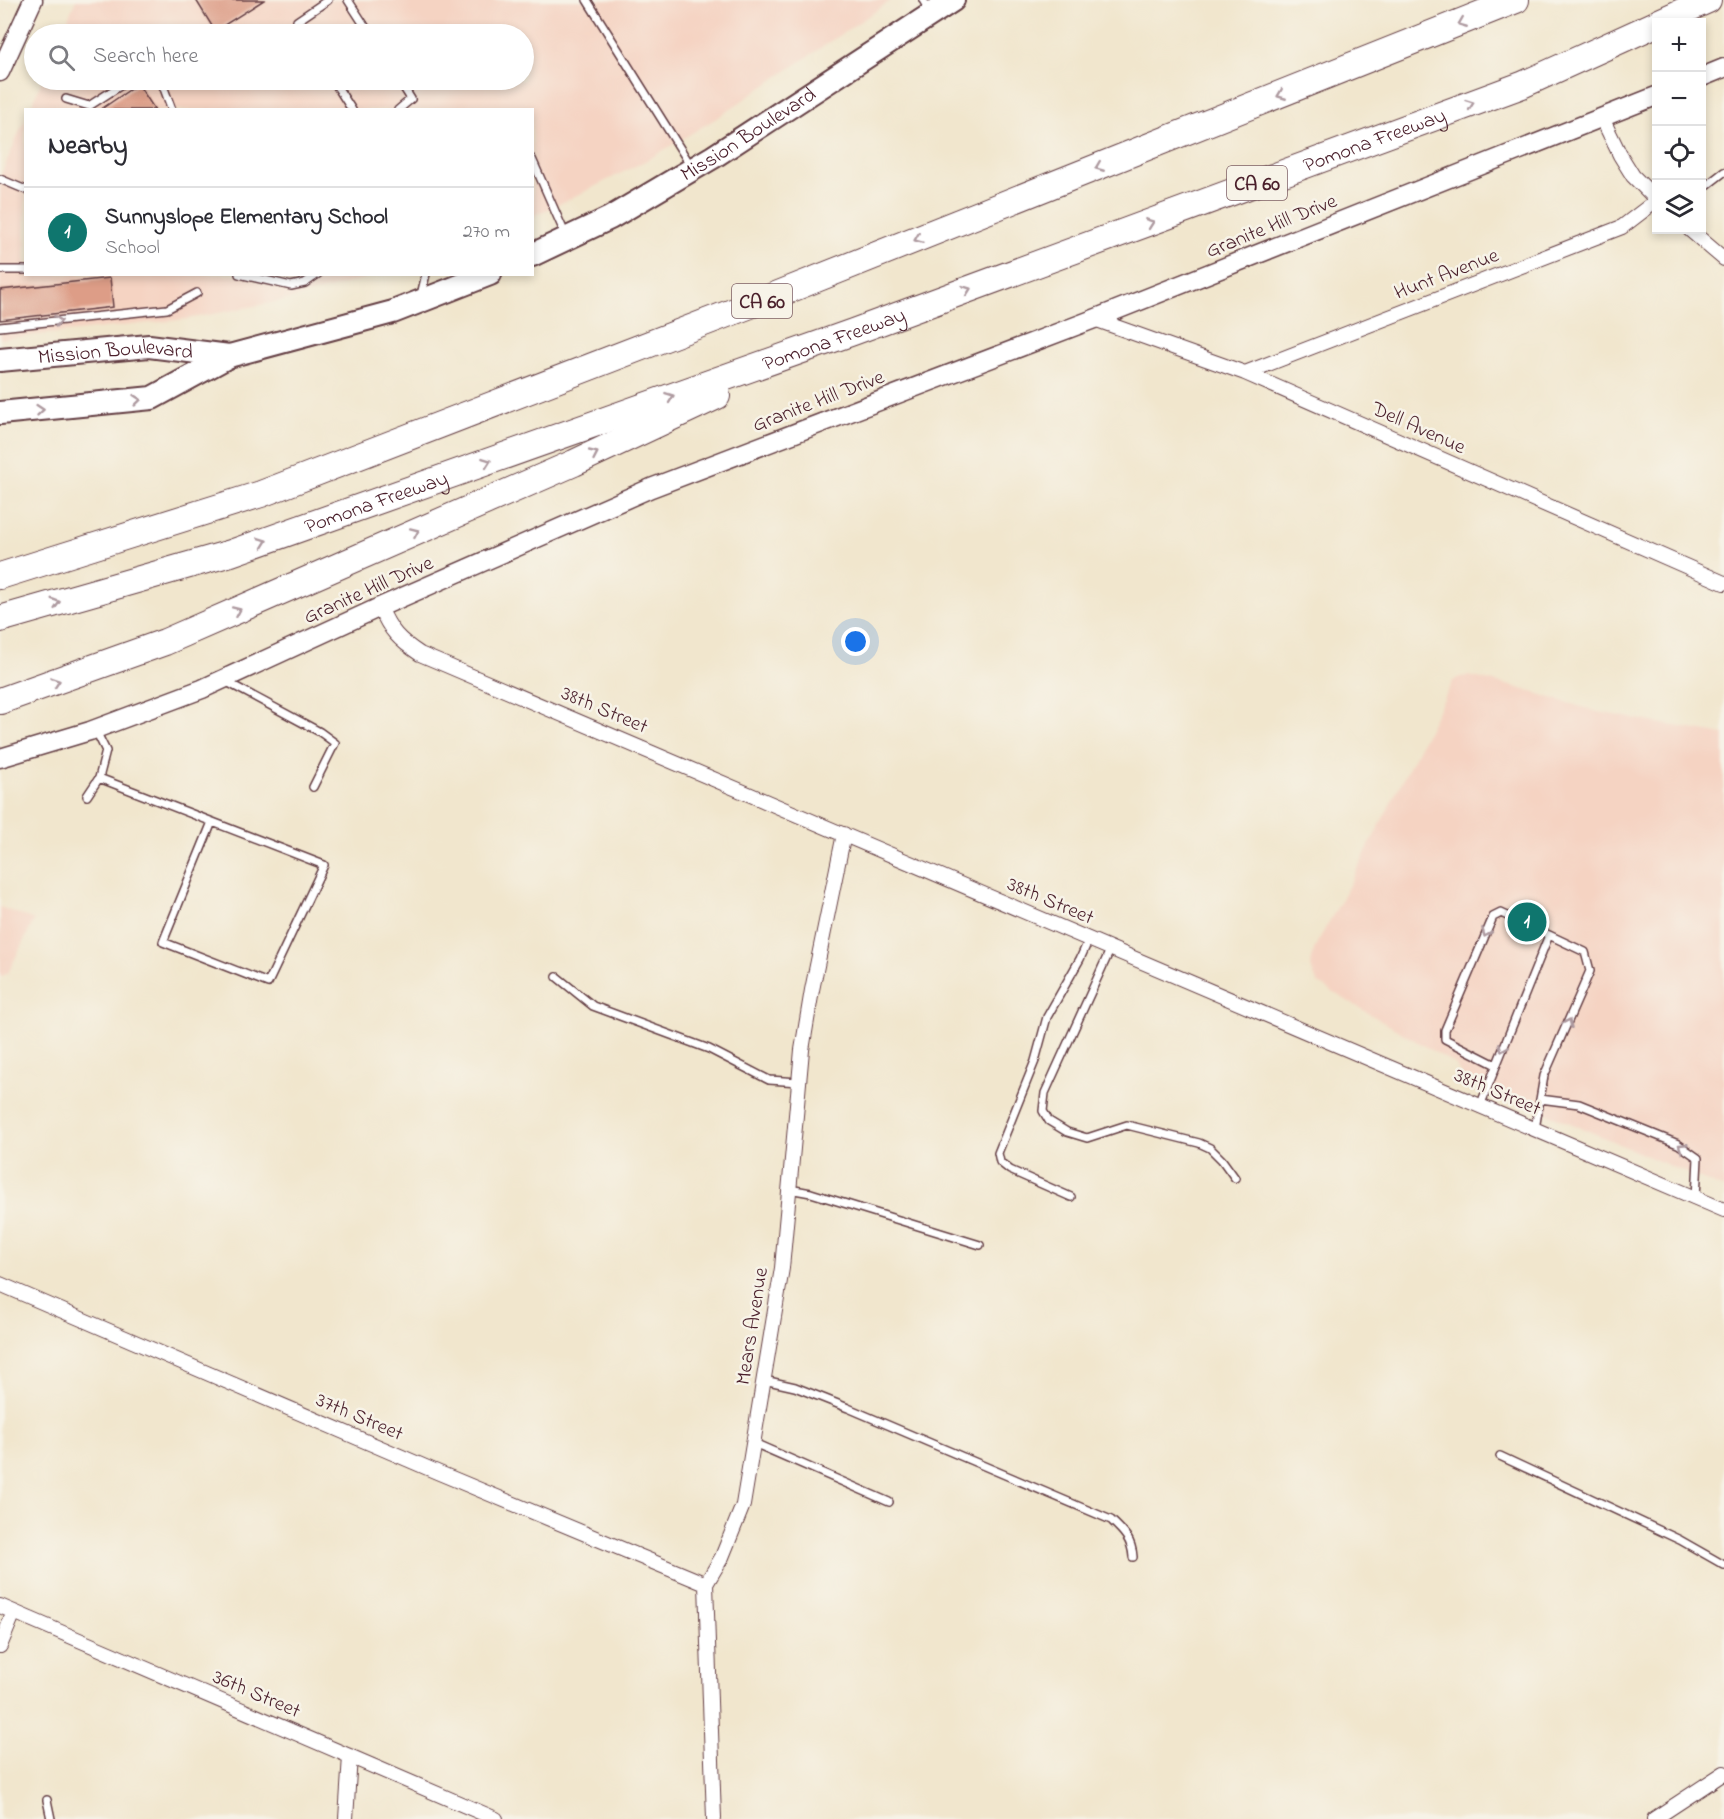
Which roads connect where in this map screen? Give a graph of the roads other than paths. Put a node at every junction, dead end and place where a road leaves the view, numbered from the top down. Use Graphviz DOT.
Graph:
graph roads {
  1 [pos="33,0"];
  2 [pos="348,0"];
  3 [pos="588,0"];
  4 [pos="953,0"];
  5 [pos="1516,0"];
  6 [pos="1708,0"];
  7 [pos="325,1"];
  8 [pos="1499,6"];
  9 [pos="927,7"];
  10 [pos="1669,18"];
  11 [pos="299,24"];
  12 [pos="364,24"];
  13 [pos="1652,26"];
  14 [pos="1724,68"];
  15 [pos="0,72"];
  16 [pos="1706,76"];
  17 [pos="114,90"];
  18 [pos="165,90"];
  19 [pos="339,90"];
  20 [pos="405,90"];
  21 [pos="1652,98"];
  22 [pos="66,99"];
  23 [pos="171,108"];
  24 [pos="351,108"];
  25 [pos="400,108"];
  26 [pos="1602,118"];
  27 [pos="534,164"];
  28 [pos="693,170"];
  29 [pos="1724,172"];
  30 [pos="0,179"];
  31 [pos="1706,185"];
  32 [pos="24,189"];
  33 [pos="1652,196"];
  34 [pos="1652,203"];
  35 [pos="1695,234"];
  36 [pos="567,238"];
  37 [pos="534,254"];
  38 [pos="1724,259"];
  39 [pos="0,270"];
  40 [pos="24,270"];
  41 [pos="248,276"];
  42 [pos="315,276"];
  43 [pos="425,276"];
  44 [pos="485,276"];
  45 [pos="197,293"];
  46 [pos="418,303"];
  47 [pos="1094,319"];
  48 [pos="0,327"];
  49 [pos="853,333"];
  50 [pos="229,356"];
  51 [pos="0,360"];
  52 [pos="1245,373"];
  53 [pos="0,413"];
  54 [pos="0,576"];
  55 [pos="1724,583"];
  56 [pos="380,608"];
  57 [pos="0,619"];
  58 [pos="223,680"];
  59 [pos="0,701"];
  60 [pos="95,729"];
  61 [pos="0,758"];
  62 [pos="99,778"];
  63 [pos="313,788"];
  64 [pos="87,796"];
  65 [pos="212,822"];
  66 [pos="844,834"];
  67 [pos="1549,935"];
  68 [pos="1089,939"];
  69 [pos="1111,948"];
  70 [pos="557,977"];
  71 [pos="1496,1065"];
  72 [pos="799,1082"];
  73 [pos="1540,1099"];
  74 [pos="1480,1106"];
  75 [pos="1535,1130"];
  76 [pos="1235,1178"];
  77 [pos="789,1189"];
  78 [pos="1071,1197"];
  79 [pos="1696,1198"];
  80 [pos="1724,1210"];
  81 [pos="980,1245"];
  82 [pos="0,1284"];
  83 [pos="764,1380"];
  84 [pos="754,1443"];
  85 [pos="1500,1456"];
  86 [pos="889,1502"];
  87 [pos="1134,1557"];
  88 [pos="1724,1565"];
  89 [pos="705,1584"];
  90 [pos="0,1606"];
  91 [pos="14,1612"];
  92 [pos="0,1646"];
  93 [pos="350,1756"];
  94 [pos="1724,1773"];
  95 [pos="47,1800"];
  96 [pos="474,1814"];
  97 [pos="51,1819"];
  98 [pos="346,1819"];
  99 [pos="496,1819"];
  100 [pos="714,1819"];
  101 [pos="1654,1819"];
  1 -- 15 [label="street"];
  2 -- 12 [label="lane"];
  3 -- 28 [label="lane"];
  4 -- 9 [label="main road, Mission Boulevard"];
  5 -- 8 [label="highway, CA 60"];
  6 -- 10 [label="highway, Pomona Freeway / CA 60"];
  7 -- 11 [label="lane"];
  8 -- 54 [label="highway, CA 60, one-way"];
  9 -- 28 [label="main road, Mission Boulevard"];
  49 -- 13 [label="highway, Pomona Freeway / CA 60, one-way"];
  14 -- 16 [label="street"];
  17 -- 22 [label="lane"];
  18 -- 23 [label="lane"];
  19 -- 24 [label="lane"];
  20 -- 25 [label="lane"];
  21 -- 26 [label="street, Granite Hill Drive"];
  26 -- 33 [label="street"];
  26 -- 47 [label="street, Granite Hill Drive"];
  27 -- 36 [label="lane"];
  28 -- 36 [label="main road, Mission Boulevard"];
  29 -- 31 [label="lane"];
  30 -- 32 [label="lane"];
  34 -- 52 [label="street, Hunt Avenue"];
  35 -- 38 [label="street"];
  36 -- 37 [label="main road, Mission Boulevard"];
  39 -- 40 [label="lane"];
  41 -- 42 [label="lane"];
  43 -- 46 [label="lane"];
  44 -- 46 [label="main road, Mission Boulevard"];
  48 -- 45 [label="lane, one-way"];
  46 -- 50 [label="main road, Mission Boulevard"];
  47 -- 52 [label="street, Dell Avenue"];
  47 -- 56 [label="street, Granite Hill Drive"];
  57 -- 49 [label="highway, Pomona Freeway / CA 60, one-way"];
  59 -- 49 [label="highway, one-way"];
  50 -- 51 [label="main road, Mission Boulevard"];
  53 -- 50 [label="main road, Mission Boulevard, one-way"];
  52 -- 55 [label="street, Dell Avenue"];
  56 -- 58 [label="street, Granite Hill Drive"];
  56 -- 66 [label="street, 38th Street"];
  58 -- 60 [label="street, Granite Hill Drive"];
  58 -- 63 [label="lane"];
  60 -- 61 [label="street, Granite Hill Drive"];
  60 -- 62 [label="lane"];
  62 -- 64 [label="lane"];
  62 -- 65 [label="lane"];
  65 -- 65 [label="lane"];
  66 -- 68 [label="street, 38th Street"];
  66 -- 72 [label="street, Mears Avenue"];
  67 -- 71 [label="lane, one-way"];
  67 -- 71 [label="lane, one-way"];
  73 -- 67 [label="lane, one-way"];
  68 -- 69 [label="street, 38th Street"];
  68 -- 78 [label="lane"];
  69 -- 74 [label="street, 38th Street"];
  69 -- 76 [label="lane"];
  70 -- 72 [label="lane"];
  71 -- 74 [label="lane"];
  72 -- 77 [label="street, Mears Avenue"];
  73 -- 75 [label="lane"];
  79 -- 73 [label="lane, one-way"];
  74 -- 75 [label="street, 38th Street"];
  75 -- 79 [label="street, 38th Street"];
  77 -- 81 [label="lane"];
  77 -- 83 [label="street, Mears Avenue"];
  79 -- 80 [label="street, 38th Street"];
  82 -- 89 [label="street, 37th Street"];
  83 -- 84 [label="street, Mears Avenue"];
  83 -- 87 [label="lane"];
  84 -- 86 [label="lane"];
  84 -- 89 [label="street, Mears Avenue"];
  85 -- 88 [label="lane"];
  89 -- 100 [label="street"];
  90 -- 91 [label="street, 36th Street"];
  91 -- 92 [label="street"];
  91 -- 93 [label="street, 36th Street"];
  93 -- 96 [label="street, 36th Street"];
  93 -- 98 [label="street"];
  94 -- 101 [label="street"];
  95 -- 97 [label="lane"];
  96 -- 99 [label="street, 36th Street"];
}
